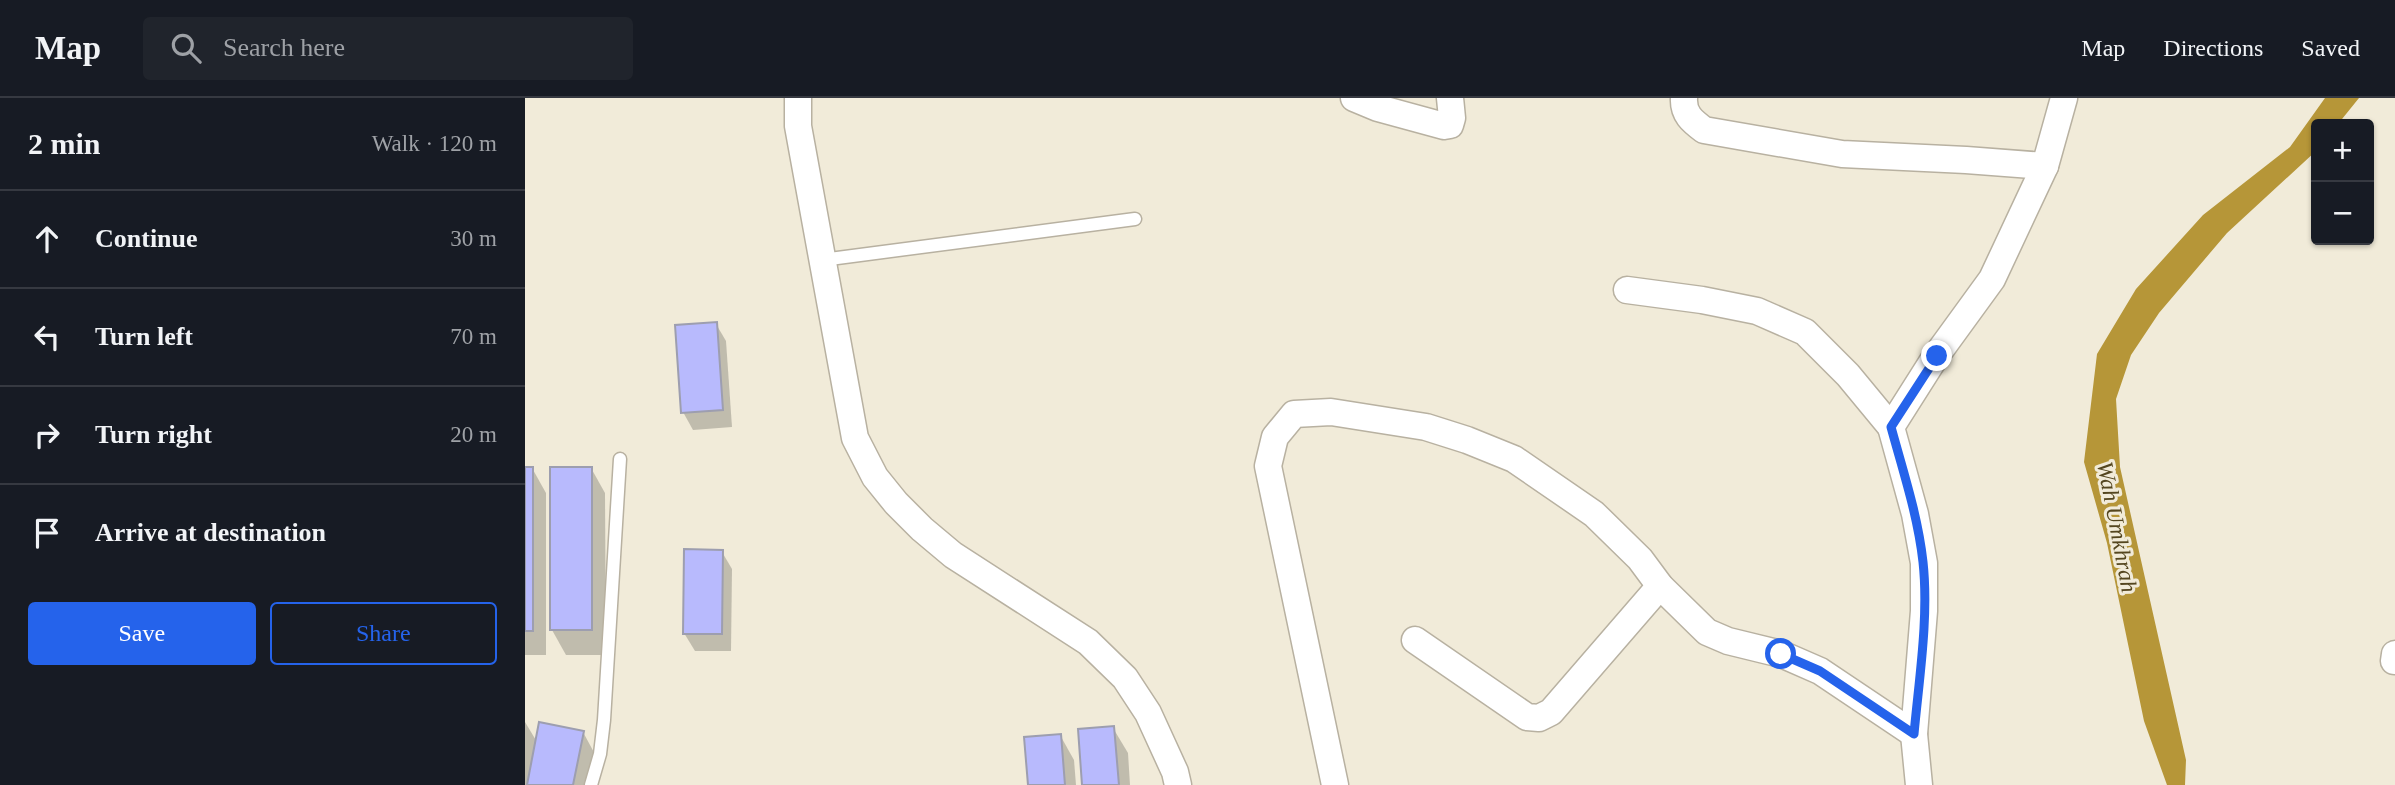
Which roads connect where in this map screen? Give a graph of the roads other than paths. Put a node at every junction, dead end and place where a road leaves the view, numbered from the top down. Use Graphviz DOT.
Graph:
graph roads {
  1 [pos="798,98"];
  2 [pos="1354,98"];
  3 [pos="1450,98"];
  4 [pos="1684,98"];
  5 [pos="2064,98"];
  6 [pos="2045,166"];
  7 [pos="1135,219"];
  8 [pos="821,260"];
  9 [pos="1627,290"];
  10 [pos="1891,427"];
  11 [pos="620,459"];
  12 [pos="1660,586"];
  13 [pos="1415,640"];
  14 [pos="1914,734"];
  15 [pos="591,785"];
  16 [pos="1178,785"];
  17 [pos="1335,785"];
  18 [pos="1919,785"];
  1 -- 8 [label="street"];
  2 -- 3 [label="street"];
  4 -- 6 [label="street"];
  5 -- 6 [label="street"];
  6 -- 10 [label="street"];
  7 -- 8 [label="lane"];
  8 -- 16 [label="street"];
  9 -- 10 [label="street"];
  10 -- 14 [label="street"];
  11 -- 15 [label="lane"];
  12 -- 13 [label="street"];
  12 -- 14 [label="street"];
  12 -- 17 [label="street"];
  14 -- 18 [label="street"];
}
